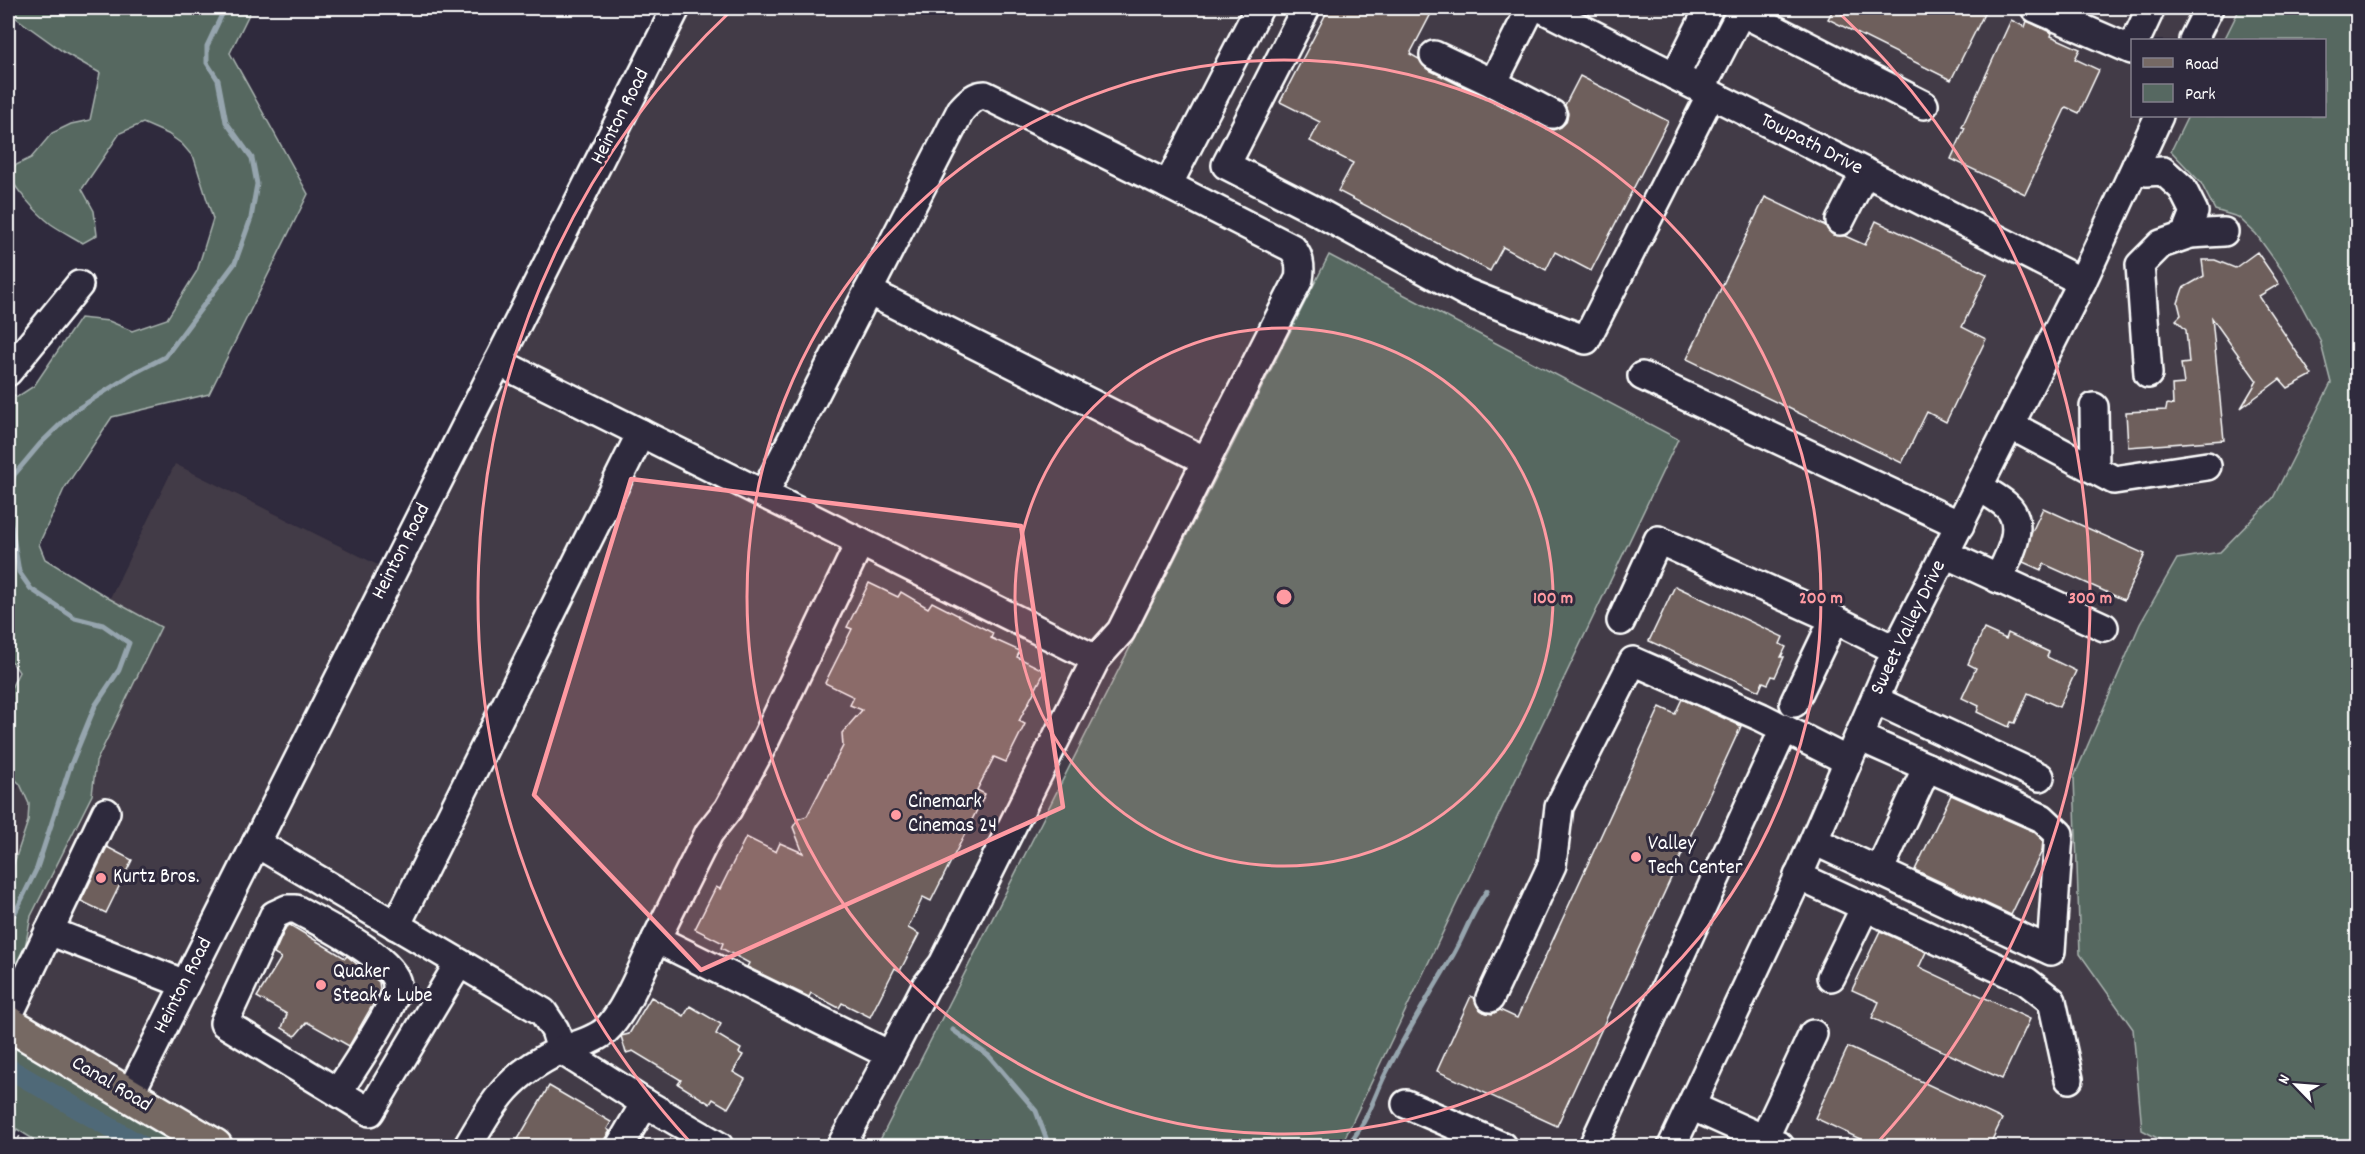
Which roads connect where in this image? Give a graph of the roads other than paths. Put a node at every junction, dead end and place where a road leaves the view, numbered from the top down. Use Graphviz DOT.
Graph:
graph roads {
  1 [pos="676,8"];
  2 [pos="1259,8"];
  3 [pos="1306,8"];
  4 [pos="1531,8"];
  5 [pos="1540,8"];
  6 [pos="2035,8"];
  7 [pos="2151,8"];
  8 [pos="2209,8"];
  9 [pos="1704,9"];
  10 [pos="1742,10"];
  11 [pos="2137,39"];
  12 [pos="2194,39"];
  13 [pos="2131,46"];
  14 [pos="1434,55"];
  15 [pos="1675,76"];
  16 [pos="1493,83"];
  17 [pos="1706,91"];
  18 [pos="1924,105"];
  19 [pos="1552,114"];
  20 [pos="2159,117"];
  21 [pos="2141,169"];
  22 [pos="1865,172"];
  23 [pos="1168,186"];
  24 [pos="1840,221"];
  25 [pos="2189,230"];
  26 [pos="2224,232"];
  27 [pos="2082,282"];
  28 [pos="79,285"];
  29 [pos="868,291"];
  30 [pos="498,362"];
  31 [pos="8,372"];
  32 [pos="2148,374"];
  33 [pos="1642,376"];
  34 [pos="2094,407"];
  35 [pos="2010,425"];
  36 [pos="641,433"];
  37 [pos="1206,461"];
  38 [pos="2207,466"];
  39 [pos="2095,470"];
  40 [pos="1979,487"];
  41 [pos="764,494"];
  42 [pos="1960,525"];
  43 [pos="860,542"];
  44 [pos="1945,554"];
  45 [pos="1998,579"];
  46 [pos="1834,619"];
  47 [pos="1621,621"];
  48 [pos="2104,627"];
  49 [pos="1896,650"];
  50 [pos="1096,660"];
  51 [pos="1875,700"];
  52 [pos="1794,703"];
  53 [pos="1784,729"];
  54 [pos="1853,749"];
  55 [pos="1927,767"];
  56 [pos="2040,777"];
  57 [pos="106,812"];
  58 [pos="1814,841"];
  59 [pos="256,843"];
  60 [pos="1879,871"];
  61 [pos="1798,876"];
  62 [pos="1865,907"];
  63 [pos="396,926"];
  64 [pos="49,931"];
  65 [pos="656,939"];
  66 [pos="459,963"];
  67 [pos="1831,977"];
  68 [pos="184,984"];
  69 [pos="1490,998"];
  70 [pos="8,1017"];
  71 [pos="8,1023"];
  72 [pos="1813,1034"];
  73 [pos="561,1050"];
  74 [pos="890,1054"];
  75 [pos="2069,1079"];
  76 [pos="338,1092"];
  77 [pos="129,1096"];
  78 [pos="645,1103"];
  79 [pos="1406,1104"];
  80 [pos="1691,1106"];
  81 [pos="1772,1143"];
  82 [pos="215,1146"];
  83 [pos="468,1146"];
  84 [pos="620,1146"];
  85 [pos="719,1146"];
  86 [pos="841,1146"];
  87 [pos="1502,1146"];
  88 [pos="1593,1146"];
  89 [pos="1672,1146"];
  1 -- 30 [label="street, Heinton Road"];
  2 -- 23 [label="street"];
  3 -- 17 [label="street"];
  4 -- 16 [label="street"];
  5 -- 15 [label="street, Towpath Drive"];
  6 -- 13 [label="street"];
  7 -- 11 [label="street"];
  8 -- 12 [label="street"];
  9 -- 15 [label="street"];
  10 -- 17 [label="street"];
  10 -- 18 [label="street"];
  14 -- 16 [label="street"];
  15 -- 17 [label="street, Towpath Drive"];
  16 -- 19 [label="street"];
  17 -- 22 [label="street, Towpath Drive"];
  20 -- 21 [label="street, Sweet Valley Drive"];
  21 -- 25 [label="street"];
  21 -- 27 [label="street, Sweet Valley Drive"];
  22 -- 24 [label="street"];
  22 -- 27 [label="street, Towpath Drive"];
  23 -- 29 [label="street"];
  23 -- 37 [label="street"];
  25 -- 26 [label="street"];
  25 -- 32 [label="street"];
  27 -- 35 [label="street, Sweet Valley Drive"];
  28 -- 31 [label="street"];
  29 -- 37 [label="street"];
  29 -- 41 [label="street"];
  30 -- 36 [label="street"];
  30 -- 59 [label="street, Heinton Road"];
  33 -- 42 [label="street"];
  34 -- 39 [label="street"];
  35 -- 39 [label="street"];
  35 -- 40 [label="street, Sweet Valley Drive"];
  36 -- 41 [label="street"];
  36 -- 63 [label="street"];
  37 -- 50 [label="street"];
  38 -- 39 [label="street"];
  40 -- 42 [label="street, Sweet Valley Drive"];
  40 -- 45 [label="street"];
  41 -- 43 [label="street"];
  42 -- 44 [label="street, Sweet Valley Drive"];
  43 -- 50 [label="street"];
  43 -- 65 [label="street"];
  44 -- 45 [label="street"];
  44 -- 49 [label="street, Sweet Valley Drive"];
  45 -- 48 [label="street"];
  46 -- 47 [label="street"];
  46 -- 49 [label="street"];
  46 -- 52 [label="street"];
  49 -- 51 [label="street, Sweet Valley Drive"];
  50 -- 74 [label="street"];
  51 -- 54 [label="street, Sweet Valley Drive"];
  51 -- 56 [label="street"];
  53 -- 54 [label="street"];
  53 -- 69 [label="street"];
  53 -- 88 [label="street"];
  54 -- 55 [label="street"];
  54 -- 58 [label="street, Sweet Valley Drive"];
  55 -- 60 [label="street"];
  55 -- 60 [label="street"];
  57 -- 64 [label="street"];
  58 -- 60 [label="street"];
  58 -- 61 [label="street, Sweet Valley Drive"];
  59 -- 63 [label="street"];
  59 -- 68 [label="street, Heinton Road"];
  61 -- 62 [label="street"];
  61 -- 80 [label="street, Sweet Valley Drive"];
  62 -- 67 [label="street"];
  62 -- 75 [label="street"];
  63 -- 66 [label="street"];
  64 -- 68 [label="street"];
  64 -- 70 [label="street"];
  65 -- 73 [label="street"];
  65 -- 74 [label="street"];
  66 -- 73 [label="street"];
  66 -- 76 [label="street"];
  68 -- 77 [label="street, Heinton Road"];
  71 -- 77 [label="main road, Canal Road"];
  72 -- 81 [label="street"];
  73 -- 78 [label="street"];
  73 -- 83 [label="street"];
  74 -- 86 [label="street"];
  76 -- 76 [label="street"];
  77 -- 82 [label="main road, Canal Road"];
  78 -- 84 [label="street"];
  78 -- 85 [label="street"];
  79 -- 87 [label="street"];
  80 -- 81 [label="street"];
  80 -- 89 [label="street, Sweet Valley Drive"];
}
